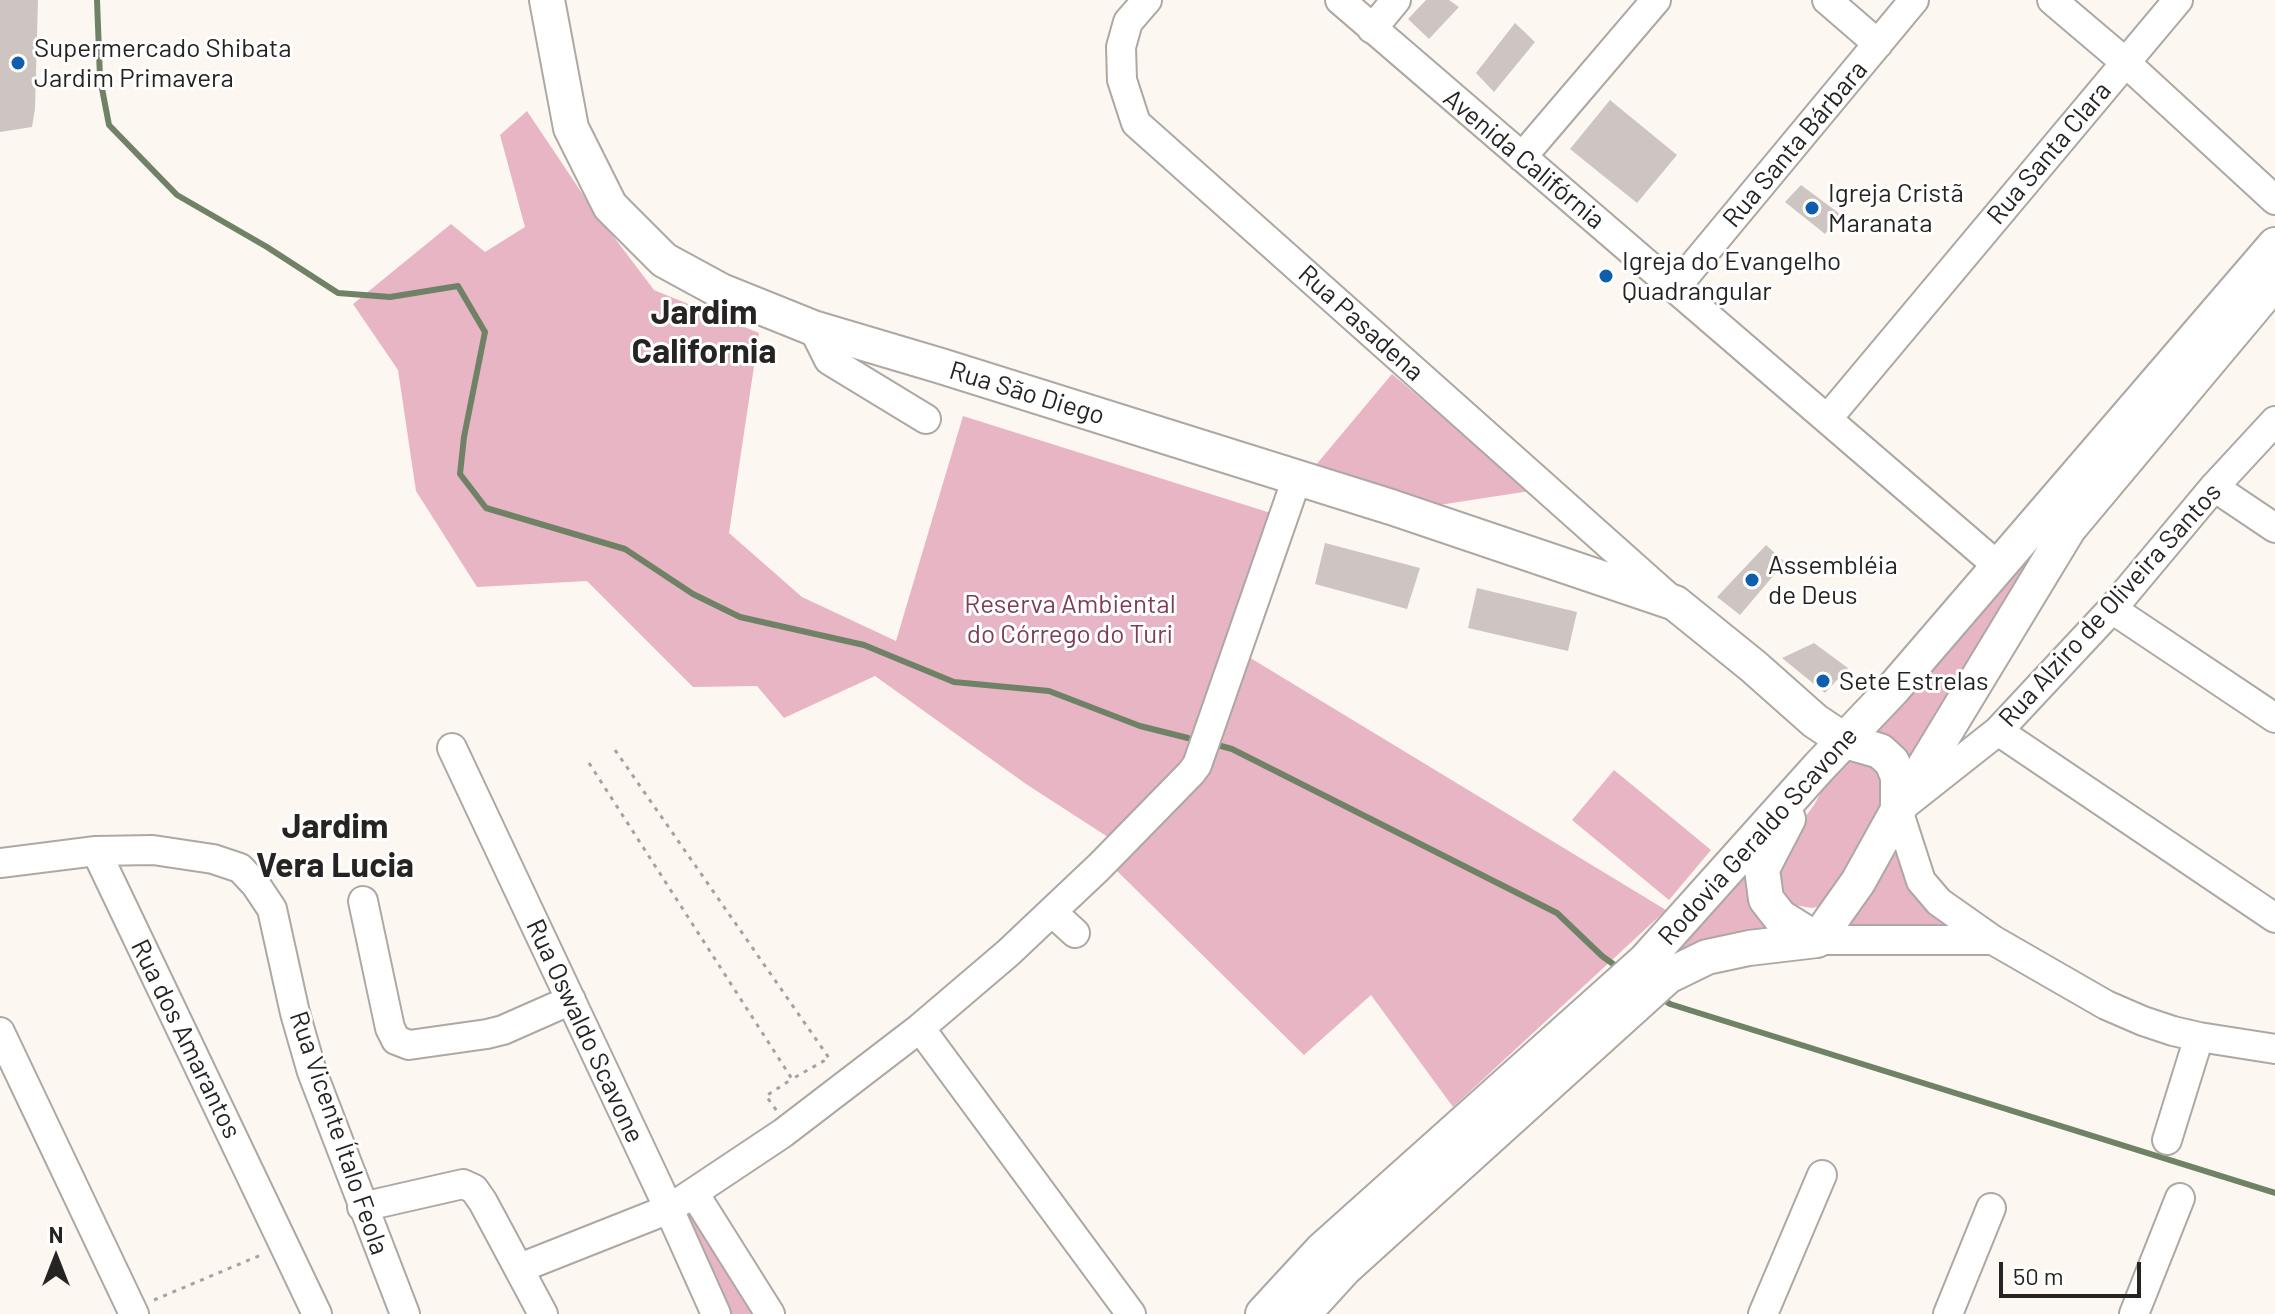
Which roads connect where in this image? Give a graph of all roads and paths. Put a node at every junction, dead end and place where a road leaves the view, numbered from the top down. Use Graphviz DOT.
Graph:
graph roads {
  1 [pos="547,0"];
  2 [pos="1147,0"];
  3 [pos="1340,0"];
  4 [pos="1396,0"];
  5 [pos="1656,0"];
  6 [pos="1827,0"];
  7 [pos="1914,0"];
  8 [pos="2052,0"];
  9 [pos="2178,0"];
  10 [pos="1372,29"];
  11 [pos="1878,44"];
  12 [pos="2125,62"];
  13 [pos="1522,157"];
  14 [pos="2275,200"];
  15 [pos="2275,245"];
  16 [pos="2275,282"];
  17 [pos="1675,288"];
  18 [pos="813,328"];
  19 [pos="1828,418"];
  20 [pos="926,419"];
  21 [pos="2275,421"];
  22 [pos="1297,478"];
  23 [pos="2214,487"];
  24 [pos="2275,528"];
  25 [pos="1610,565"];
  26 [pos="1999,567"];
  27 [pos="2112,609"];
  28 [pos="2275,718"];
  29 [pos="1998,731"];
  30 [pos="1845,741"];
  31 [pos="452,748"];
  32 [pos="615,750"];
  33 [pos="589,763"];
  34 [pos="1819,767"];
  35 [pos="1898,810"];
  36 [pos="96,851"];
  37 [pos="0,863"];
  38 [pos="363,901"];
  39 [pos="1052,912"];
  40 [pos="2275,918"];
  41 [pos="1075,933"];
  42 [pos="1817,940"];
  43 [pos="1993,940"];
  44 [pos="571,1000"];
  45 [pos="920,1028"];
  46 [pos="0,1032"];
  47 [pos="2199,1037"];
  48 [pos="2275,1049"];
  49 [pos="792,1079"];
  50 [pos="790,1128"];
  51 [pos="2167,1140"];
  52 [pos="1822,1175"];
  53 [pos="694,1193"];
  54 [pos="2180,1198"];
  55 [pos="362,1207"];
  56 [pos="1991,1208"];
  57 [pos="669,1209"];
  58 [pos="285,1246"];
  59 [pos="520,1268"];
  60 [pos="133,1312"];
  61 [pos="317,1314"];
  62 [pos="405,1314"];
  63 [pos="543,1314"];
  64 [pos="716,1314"];
  65 [pos="770,1314"];
  66 [pos="1131,1314"];
  67 [pos="1263,1314"];
  68 [pos="1303,1314"];
  69 [pos="1763,1314"];
  70 [pos="1948,1314"];
  71 [pos="2134,1314"];
  1 -- 18 [label="main road, Rua São Diego"];
  2 -- 25 [label="street, Rua Pasadena"];
  3 -- 10 [label="street, Avenida Califórnia"];
  4 -- 10 [label="street"];
  5 -- 13 [label="street"];
  6 -- 11 [label="street"];
  7 -- 11 [label="street, Rua Santa Bárbara"];
  8 -- 12 [label="street"];
  9 -- 12 [label="street, Rua Santa Clara"];
  10 -- 13 [label="street, Avenida Califórnia"];
  11 -- 17 [label="street, Rua Santa Bárbara"];
  12 -- 14 [label="street"];
  12 -- 19 [label="street, Rua Santa Clara"];
  13 -- 17 [label="street, Avenida Califórnia"];
  15 -- 26 [label="main road, Rodovia Geraldo Scavone"];
  16 -- 35 [label="main road"];
  17 -- 19 [label="street, Avenida Califórnia"];
  18 -- 20 [label="street"];
  18 -- 22 [label="main road, Rua São Diego"];
  19 -- 26 [label="street, Avenida Califórnia"];
  21 -- 23 [label="street, Rua Alziro de Oliveira Santos"];
  22 -- 25 [label="main road, Rua São Diego"];
  22 -- 39 [label="street"];
  23 -- 24 [label="street"];
  23 -- 27 [label="street, Rua Alziro de Oliveira Santos"];
  25 -- 30 [label="main road, Rua São Diego"];
  26 -- 30 [label="main road, Rodovia Geraldo Scavone"];
  27 -- 28 [label="street"];
  27 -- 29 [label="street, Rua Alziro de Oliveira Santos"];
  29 -- 35 [label="street, Rua Alziro de Oliveira Santos"];
  29 -- 40 [label="street"];
  30 -- 34 [label="main road, Rodovia Geraldo Scavone"];
  30 -- 35 [label="main road"];
  31 -- 44 [label="street, Rua Oswaldo Scavone"];
  32 -- 49 [label="path"];
  33 -- 49 [label="path"];
  34 -- 42 [label="main road"];
  34 -- 67 [label="main road, Rodovia Geraldo Scavone"];
  35 -- 42 [label="main road"];
  35 -- 43 [label="street"];
  36 -- 37 [label="street"];
  36 -- 55 [label="street, Rua Vicente Ítalo Feola"];
  36 -- 58 [label="street, Rua dos Amarantos"];
  38 -- 44 [label="street"];
  39 -- 41 [label="street"];
  39 -- 45 [label="street"];
  42 -- 43 [label="street"];
  42 -- 68 [label="main road, Rodovia Geraldo Scavone"];
  43 -- 47 [label="street"];
  44 -- 57 [label="street, Rua Oswaldo Scavone"];
  45 -- 50 [label="street"];
  45 -- 66 [label="street"];
  46 -- 60 [label="street"];
  47 -- 48 [label="street"];
  47 -- 51 [label="street"];
  49 -- 50 [label="path"];
  50 -- 53 [label="street"];
  52 -- 69 [label="street"];
  53 -- 57 [label="street"];
  53 -- 65 [label="street"];
  54 -- 71 [label="street"];
  55 -- 59 [label="street"];
  55 -- 62 [label="street, Rua Vicente Ítalo Feola"];
  56 -- 70 [label="street"];
  57 -- 59 [label="street"];
  57 -- 64 [label="street, Rua Oswaldo Scavone"];
  58 -- 60 [label="path"];
  58 -- 61 [label="street, Rua dos Amarantos"];
  59 -- 63 [label="street"];
}
